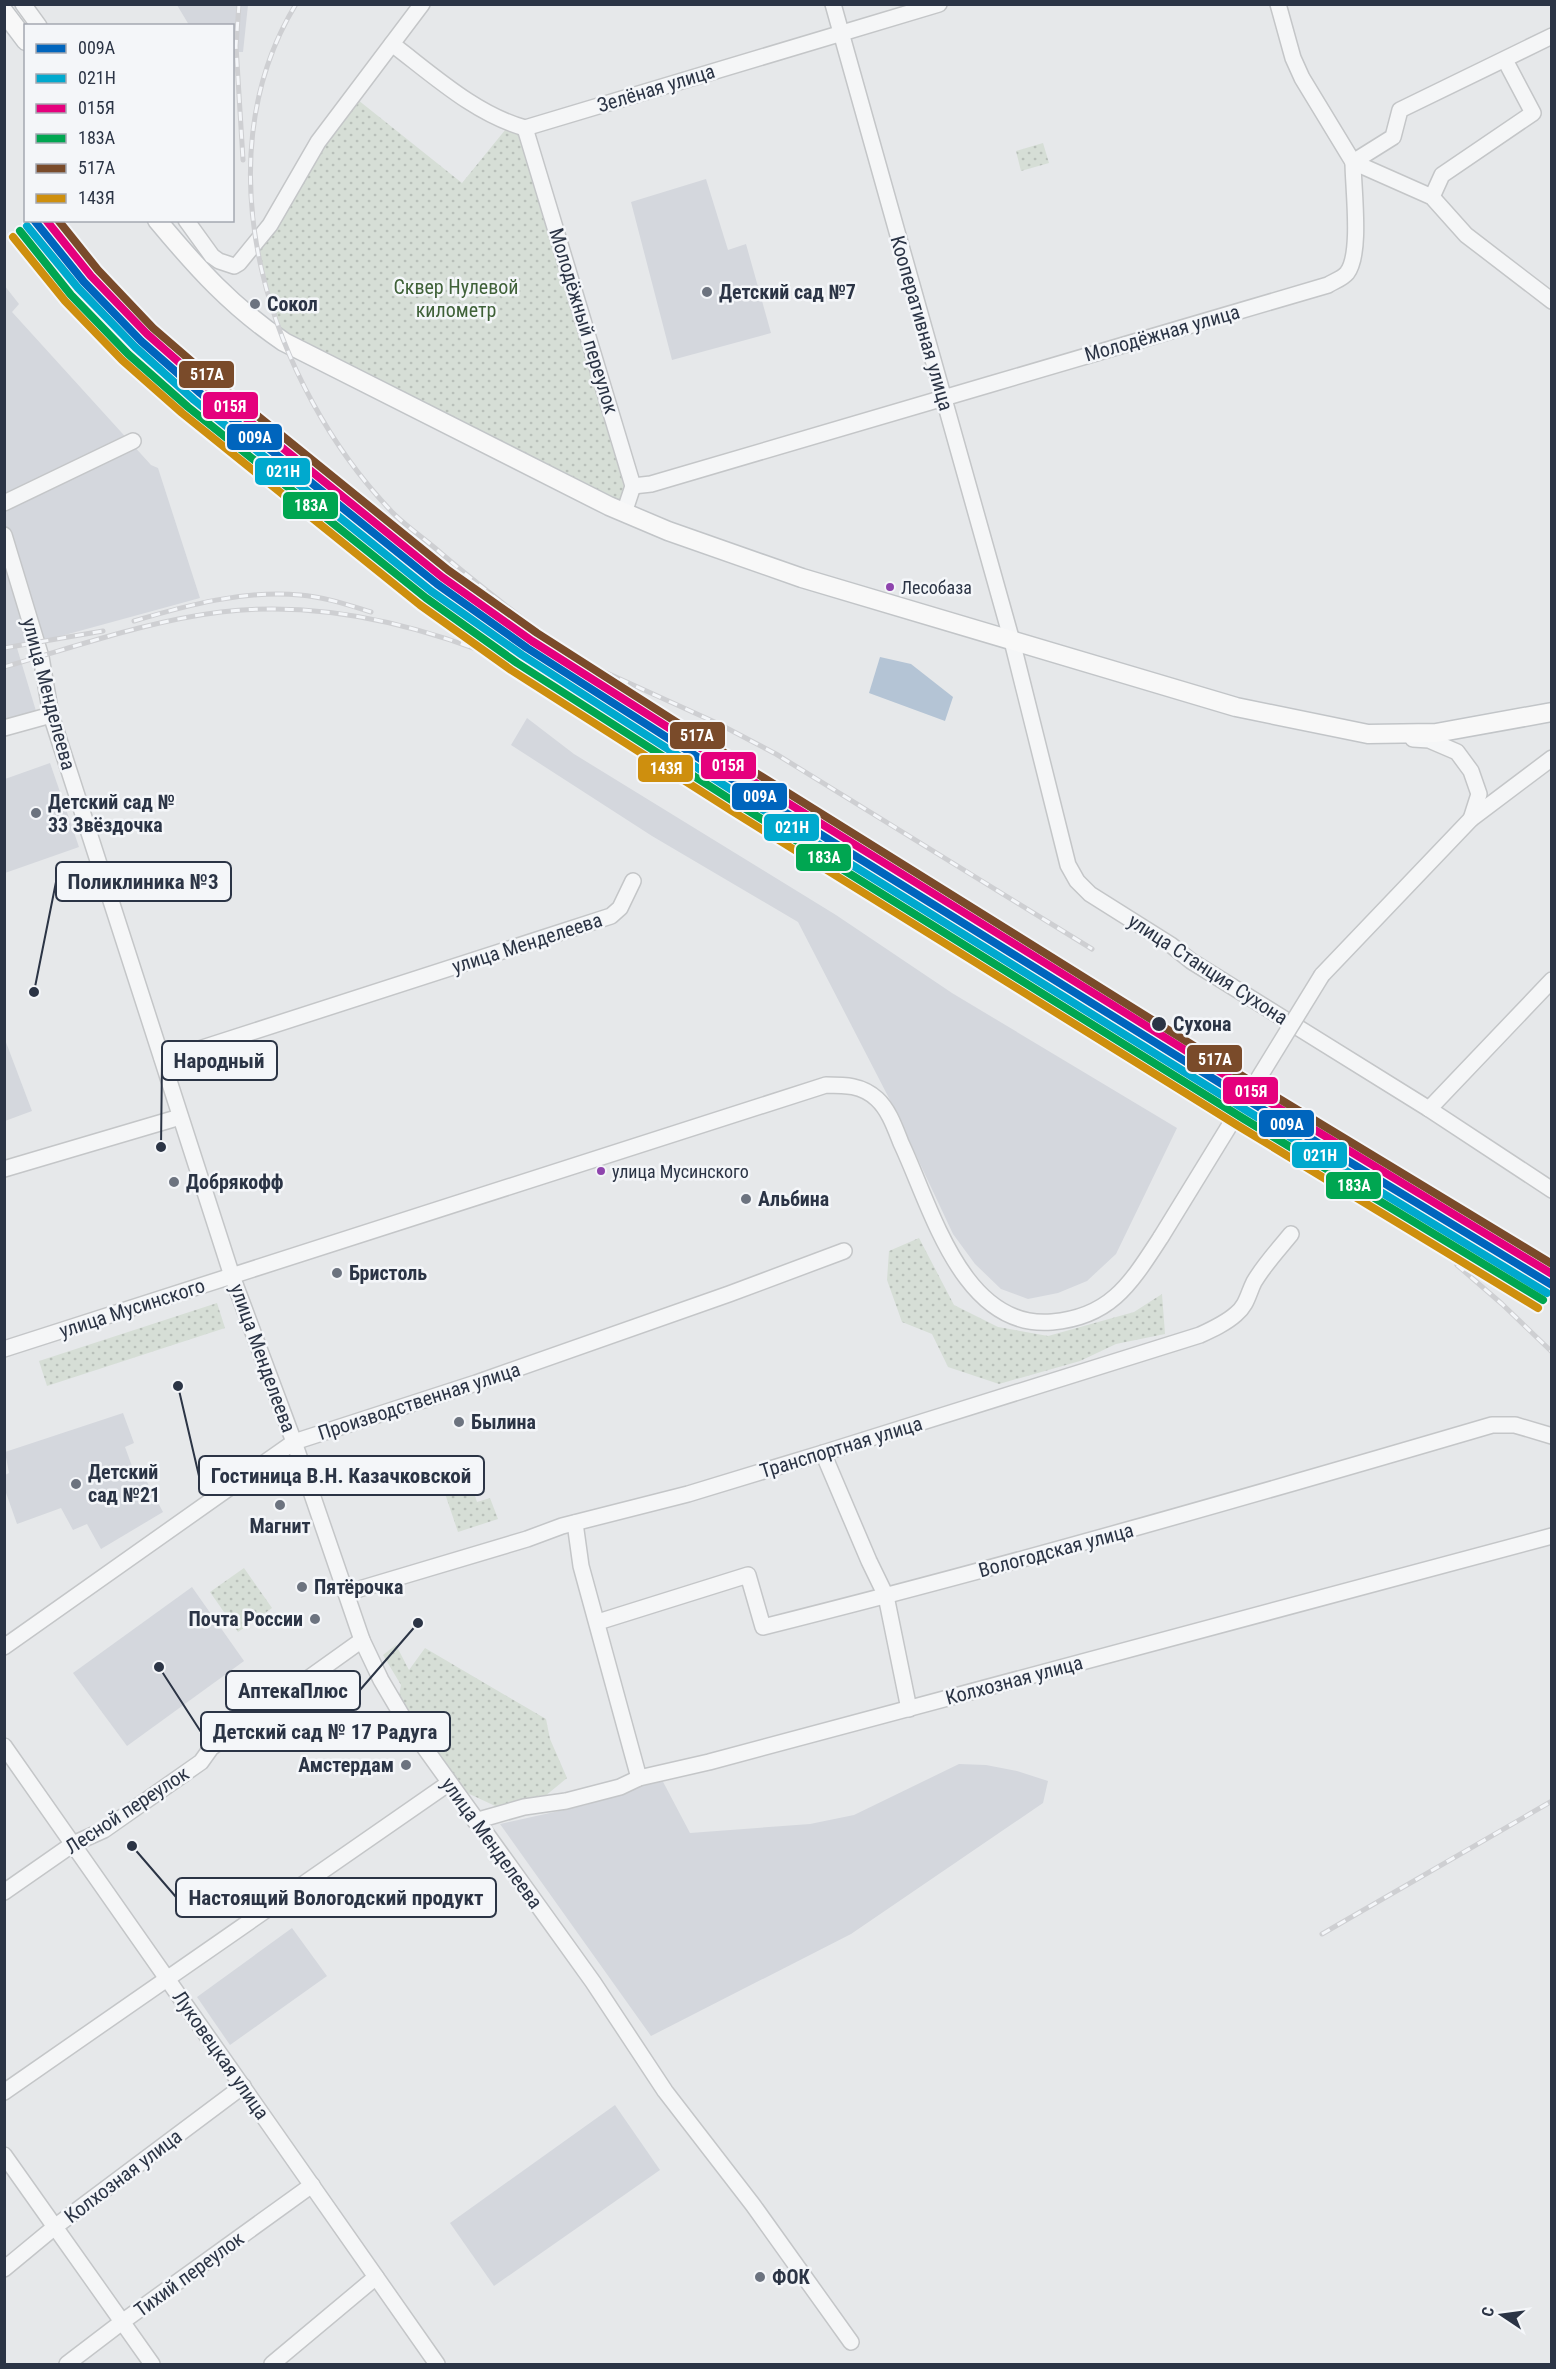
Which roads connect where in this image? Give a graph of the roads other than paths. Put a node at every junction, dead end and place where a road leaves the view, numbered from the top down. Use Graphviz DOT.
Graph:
graph roads {
  1 [pos="23,4"];
  2 [pos="422,4"];
  3 [pos="833,4"];
  4 [pos="939,4"];
  5 [pos="1278,4"];
  6 [pos="4,12"];
  7 [pos="38,24"];
  8 [pos="841,33"];
  9 [pos="1551,36"];
  10 [pos="24,38"];
  11 [pos="392,44"];
  12 [pos="1505,60"];
  13 [pos="525,128"];
  14 [pos="1353,162"];
  15 [pos="1432,197"];
  16 [pos="159,222"];
  17 [pos="187,222"];
  18 [pos="1551,301"];
  19 [pos="944,400"];
  20 [pos="133,441"];
  21 [pos="633,486"];
  22 [pos="4,503"];
  23 [pos="624,513"];
  24 [pos="4,535"];
  25 [pos="1012,640"];
  26 [pos="1551,712"];
  27 [pos="51,715"];
  28 [pos="4,728"];
  29 [pos="1368,734"];
  30 [pos="1551,758"];
  31 [pos="1471,819"];
  32 [pos="633,881"];
  33 [pos="1551,980"];
  34 [pos="162,1058"];
  35 [pos="1429,1109"];
  36 [pos="180,1117"];
  37 [pos="4,1169"];
  38 [pos="1551,1190"];
  39 [pos="1291,1234"];
  40 [pos="844,1251"];
  41 [pos="232,1276"];
  42 [pos="4,1349"];
  43 [pos="1551,1436"];
  44 [pos="294,1442"];
  45 [pos="823,1453"];
  46 [pos="575,1523"];
  47 [pos="1551,1536"];
  48 [pos="346,1593"];
  49 [pos="886,1596"];
  50 [pos="598,1622"];
  51 [pos="362,1640"];
  52 [pos="4,1647"];
  53 [pos="909,1709"];
  54 [pos="4,1746"];
  55 [pos="639,1779"];
  56 [pos="448,1783"];
  57 [pos="475,1821"];
  58 [pos="73,1844"];
  59 [pos="4,1892"];
  60 [pos="168,1979"];
  61 [pos="243,2086"];
  62 [pos="4,2092"];
  63 [pos="4,2155"];
  64 [pos="312,2185"];
  65 [pos="56,2226"];
  66 [pos="4,2270"];
  67 [pos="376,2277"];
  68 [pos="122,2322"];
  69 [pos="851,2342"];
  70 [pos="290,2359"];
  71 [pos="67,2364"];
  72 [pos="152,2364"];
  73 [pos="272,2364"];
  74 [pos="437,2364"];
  1 -- 7 [label="street"];
  2 -- 11 [label="street"];
  3 -- 8 [label="street, Кооперативная улица"];
  4 -- 8 [label="street, Зелёная улица"];
  5 -- 14 [label="street"];
  6 -- 10 [label="main road"];
  8 -- 13 [label="street, Зелёная улица"];
  8 -- 19 [label="street, Кооперативная улица"];
  9 -- 12 [label="street"];
  11 -- 13 [label="street"];
  11 -- 17 [label="street"];
  12 -- 14 [label="street"];
  12 -- 15 [label="street"];
  13 -- 21 [label="street, Молодёжный переулок"];
  14 -- 15 [label="street"];
  14 -- 19 [label="street, Молодёжная улица"];
  15 -- 18 [label="street"];
  16 -- 23 [label="main road"];
  19 -- 21 [label="street, Молодёжная улица"];
  19 -- 25 [label="street, Кооперативная улица"];
  20 -- 22 [label="street"];
  21 -- 23 [label="street"];
  23 -- 25 [label="main road"];
  24 -- 27 [label="street, улица Менделеева"];
  25 -- 29 [label="main road"];
  25 -- 35 [label="street, улица Станция Сухона"];
  26 -- 29 [label="main road"];
  27 -- 28 [label="street"];
  27 -- 34 [label="street, улица Менделеева"];
  29 -- 31 [label="street"];
  30 -- 31 [label="street, улица Мусинского"];
  31 -- 41 [label="street, улица Мусинского, bridge"];
  32 -- 34 [label="street, улица Менделеева"];
  33 -- 35 [label="street"];
  34 -- 36 [label="street, улица Менделеева"];
  35 -- 38 [label="street, улица Станция Сухона"];
  36 -- 37 [label="street"];
  36 -- 41 [label="street, улица Менделеева"];
  39 -- 45 [label="street, Транспортная улица"];
  40 -- 44 [label="street, Производственная улица"];
  41 -- 42 [label="street, улица Мусинского"];
  41 -- 44 [label="street, улица Менделеева"];
  43 -- 49 [label="street, Вологодская улица"];
  44 -- 48 [label="street, улица Менделеева"];
  44 -- 52 [label="street, Производственная улица"];
  45 -- 46 [label="street, Транспортная улица"];
  45 -- 49 [label="street"];
  46 -- 48 [label="street, Транспортная улица"];
  46 -- 50 [label="street"];
  47 -- 53 [label="street, Колхозная улица"];
  48 -- 51 [label="street, улица Менделеева"];
  49 -- 50 [label="street, Вологодская улица"];
  49 -- 53 [label="street"];
  50 -- 55 [label="street"];
  51 -- 56 [label="street, улица Менделеева"];
  51 -- 58 [label="street, Лесной переулок"];
  53 -- 55 [label="street, Колхозная улица"];
  54 -- 58 [label="street, Луковецкая улица"];
  55 -- 57 [label="street, Колхозная улица"];
  56 -- 57 [label="street, улица Менделеева"];
  56 -- 60 [label="street"];
  57 -- 69 [label="street, улица Менделеева"];
  58 -- 59 [label="street, Лесной переулок"];
  58 -- 60 [label="street, Луковецкая улица"];
  60 -- 61 [label="street, Луковецкая улица"];
  60 -- 62 [label="street"];
  61 -- 64 [label="street, Луковецкая улица"];
  61 -- 65 [label="street, Колхозная улица"];
  63 -- 65 [label="street"];
  64 -- 67 [label="street, Луковецкая улица"];
  64 -- 68 [label="street, Тихий переулок"];
  65 -- 66 [label="street, Колхозная улица"];
  65 -- 68 [label="street"];
  67 -- 70 [label="street"];
  67 -- 74 [label="street, Луковецкая улица"];
  68 -- 71 [label="street, Тихий переулок"];
  68 -- 72 [label="street"];
  70 -- 73 [label="street"];
}
